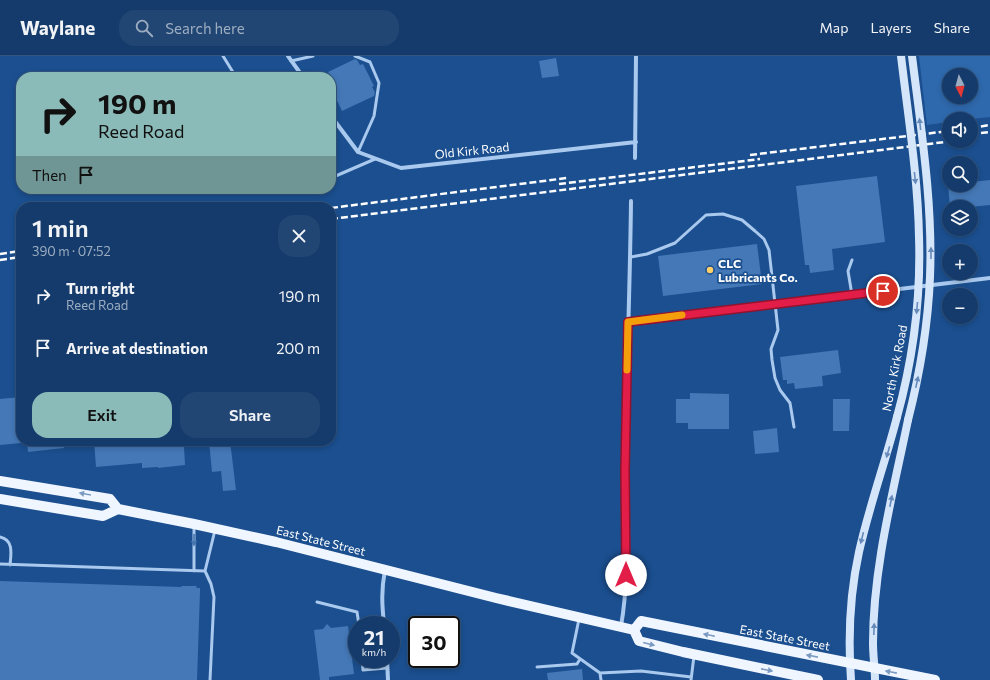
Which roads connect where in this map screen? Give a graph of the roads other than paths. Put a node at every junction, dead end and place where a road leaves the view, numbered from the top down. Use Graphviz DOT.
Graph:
graph roads {
  1 [pos="223,56"];
  2 [pos="288,56"];
  3 [pos="313,56"];
  4 [pos="355,56"];
  5 [pos="636,56"];
  6 [pos="901,56"];
  7 [pos="912,56"];
  8 [pos="292,61"];
  9 [pos="233,72"];
  10 [pos="300,72"];
  11 [pos="336,123"];
  12 [pos="636,142"];
  13 [pos="358,152"];
  14 [pos="635,158"];
  15 [pos="375,159"];
  16 [pos="336,176"];
  17 [pos="631,201"];
  18 [pos="631,257"];
  19 [pos="852,260"];
  20 [pos="990,278"];
  21 [pos="852,295"];
  22 [pos="775,304"];
  23 [pos="628,322"];
  24 [pos="794,427"];
  25 [pos="0,481"];
  26 [pos="0,499"];
  27 [pos="118,509"];
  28 [pos="194,524"];
  29 [pos="215,528"];
  30 [pos="0,537"];
  31 [pos="0,564"];
  32 [pos="10,565"];
  33 [pos="385,570"];
  34 [pos="194,571"];
  35 [pos="205,571"];
  36 [pos="317,602"];
  37 [pos="358,616"];
  38 [pos="383,616"];
  39 [pos="580,617"];
  40 [pos="621,627"];
  41 [pos="634,630"];
  42 [pos="694,654"];
  43 [pos="580,659"];
  44 [pos="850,664"];
  45 [pos="537,667"];
  46 [pos="363,668"];
  47 [pos="387,668"];
  48 [pos="875,668"];
  49 [pos="600,674"];
  50 [pos="788,677"];
  51 [pos="691,678"];
  52 [pos="210,680"];
  53 [pos="388,680"];
  54 [pos="601,680"];
  55 [pos="818,680"];
  56 [pos="851,680"];
  57 [pos="875,680"];
  58 [pos="935,680"];
  1 -- 9 [label="lane"];
  2 -- 8 [label="street"];
  3 -- 8 [label="lane"];
  4 -- 13 [label="lane"];
  5 -- 12 [label="street"];
  6 -- 44 [label="street, North Kirk Road, one-way, bridge"];
  48 -- 7 [label="street, North Kirk Road, one-way, bridge"];
  8 -- 10 [label="street"];
  11 -- 13 [label="street"];
  12 -- 14 [label="street"];
  12 -- 15 [label="street, Old Kirk Road"];
  13 -- 15 [label="street, Old Kirk Road"];
  15 -- 16 [label="lane"];
  17 -- 18 [label="street"];
  18 -- 22 [label="lane"];
  18 -- 23 [label="street"];
  19 -- 21 [label="lane"];
  20 -- 21 [label="street"];
  21 -- 22 [label="street"];
  22 -- 23 [label="street"];
  22 -- 24 [label="lane"];
  23 -- 40 [label="street"];
  27 -- 25 [label="main road, one-way"];
  26 -- 27 [label="main road"];
  27 -- 28 [label="main road, East State Street"];
  28 -- 29 [label="main road, East State Street"];
  28 -- 34 [label="lane, one-way"];
  29 -- 33 [label="main road, East State Street"];
  29 -- 35 [label="lane"];
  30 -- 32 [label="lane"];
  31 -- 32 [label="lane"];
  32 -- 34 [label="lane"];
  33 -- 38 [label="street"];
  33 -- 39 [label="main road, East State Street"];
  34 -- 35 [label="lane"];
  35 -- 52 [label="lane"];
  36 -- 37 [label="lane"];
  39 -- 40 [label="main road, East State Street"];
  39 -- 43 [label="lane"];
  40 -- 41 [label="main road, East State Street"];
  41 -- 42 [label="main road, one-way"];
  44 -- 41 [label="main road, East State Street, one-way"];
  42 -- 50 [label="main road, one-way"];
  42 -- 51 [label="lane"];
  43 -- 45 [label="lane"];
  43 -- 49 [label="lane"];
  44 -- 48 [label="main road, East State Street"];
  44 -- 56 [label="street, North Kirk Road"];
  46 -- 47 [label="lane"];
  47 -- 53 [label="street"];
  48 -- 57 [label="street, North Kirk Road"];
  58 -- 48 [label="main road, East State Street, one-way"];
  49 -- 51 [label="lane"];
  49 -- 54 [label="lane"];
  50 -- 55 [label="main road"];
}
